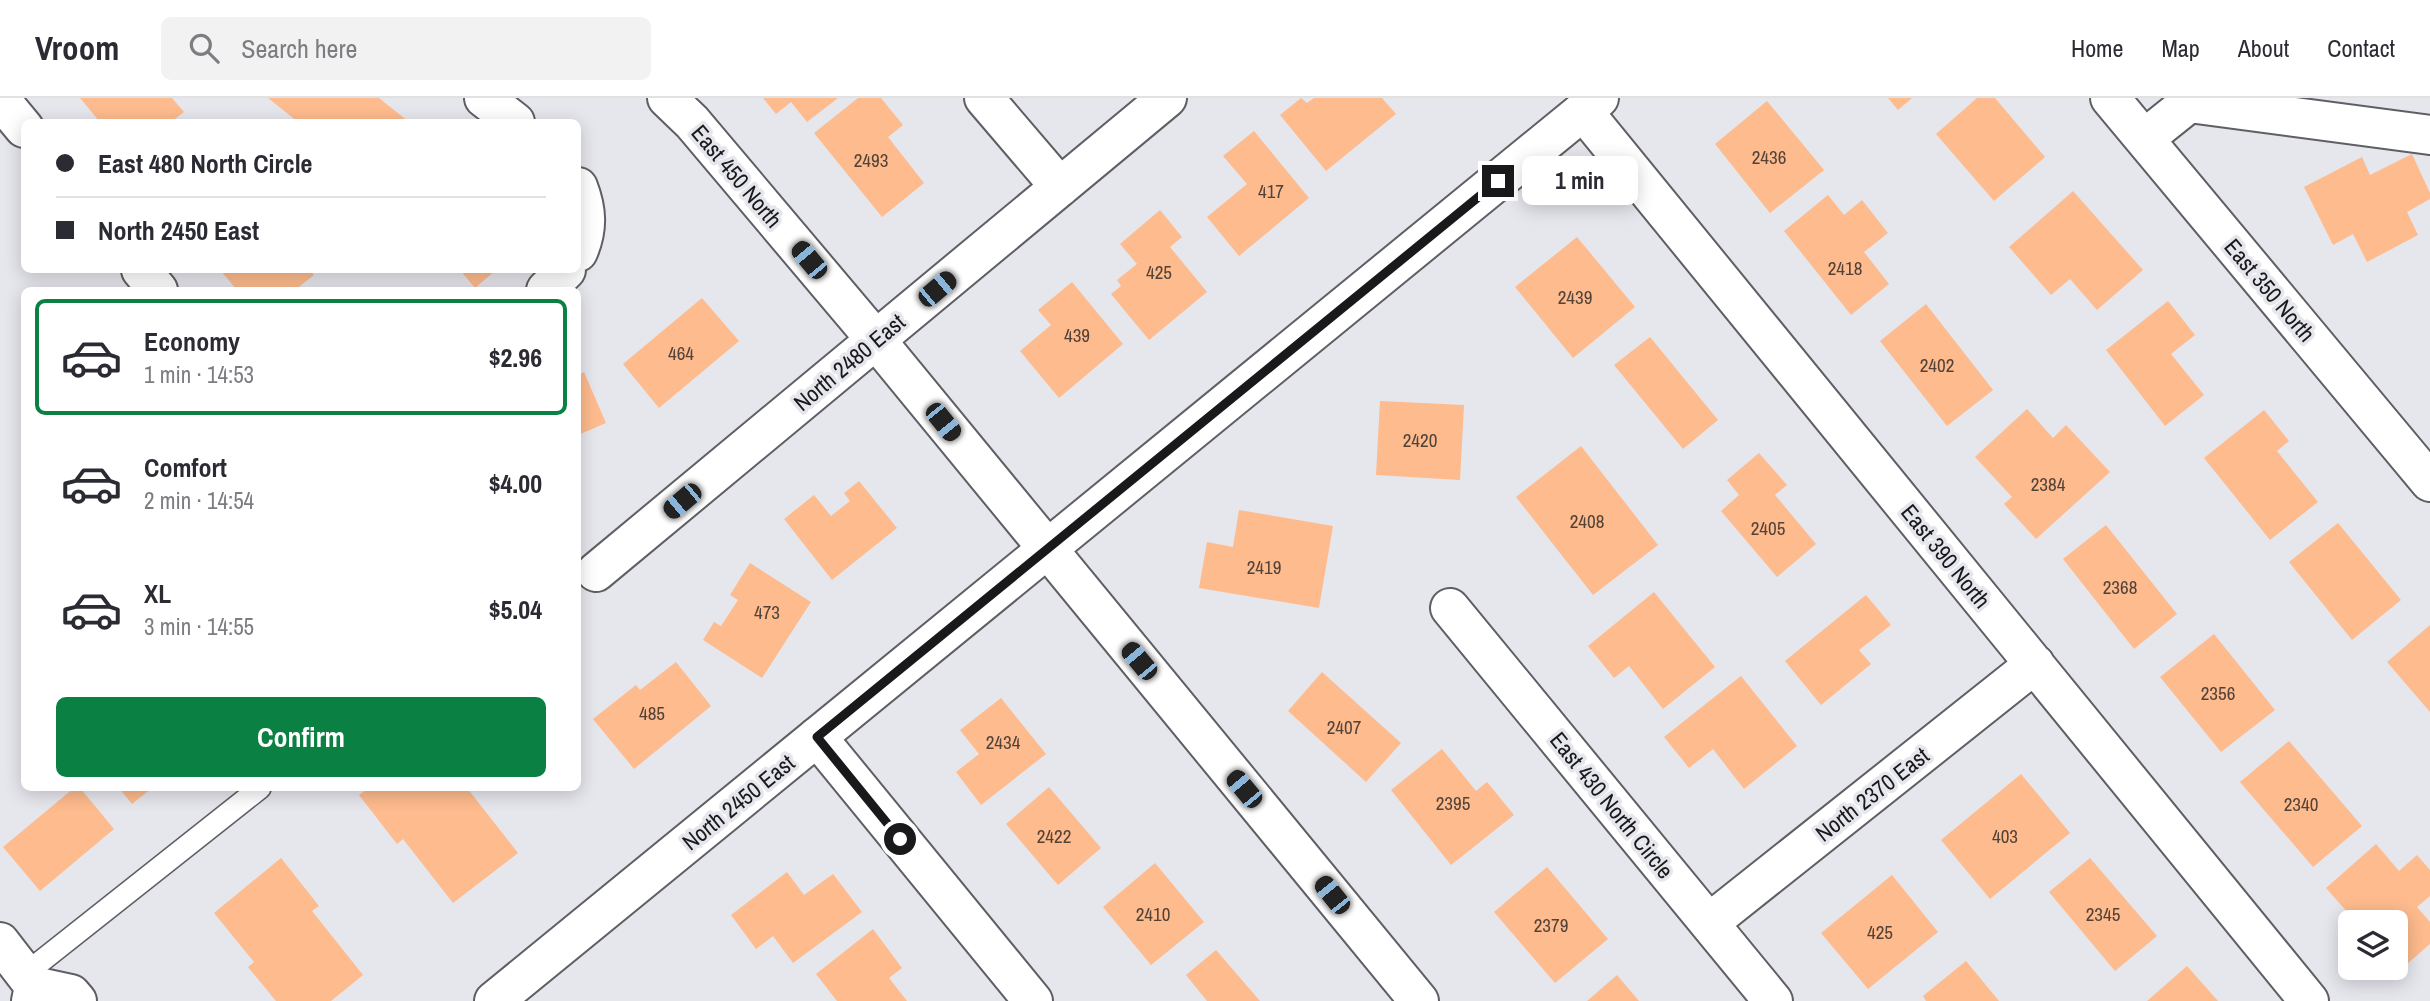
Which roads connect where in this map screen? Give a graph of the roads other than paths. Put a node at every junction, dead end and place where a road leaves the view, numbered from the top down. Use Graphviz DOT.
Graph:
graph roads {
  1 [pos="484,98"];
  2 [pos="667,98"];
  3 [pos="984,98"];
  4 [pos="1167,98"];
  5 [pos="2110,98"];
  6 [pos="0,99"];
  7 [pos="1591,104"];
  8 [pos="511,119"];
  9 [pos="21,124"];
  10 [pos="2430,135"];
  11 [pos="2144,139"];
  12 [pos="1060,187"];
  13 [pos="581,195"];
  14 [pos="581,245"];
  15 [pos="144,273"];
  16 [pos="563,273"];
  17 [pos="155,287"];
  18 [pos="549,287"];
  19 [pos="876,340"];
  20 [pos="2430,482"];
  21 [pos="1047,550"];
  22 [pos="596,572"];
  23 [pos="1450,608"];
  24 [pos="2035,664"];
  25 [pos="817,737"];
  26 [pos="257,791"];
  27 [pos="1709,923"];
  28 [pos="0,942"];
  29 [pos="30,987"];
  30 [pos="77,1001"];
  31 [pos="495,1001"];
  32 [pos="1033,1001"];
  33 [pos="1419,1001"];
  34 [pos="1773,1001"];
  35 [pos="2309,1001"];
  1 -- 8 [label="street"];
  2 -- 19 [label="street, East 450 North"];
  3 -- 12 [label="street"];
  4 -- 12 [label="street, North 2480 East"];
  5 -- 11 [label="street, East 350 North"];
  6 -- 9 [label="street"];
  7 -- 21 [label="street, North 2450 East"];
  7 -- 24 [label="street, East 390 North"];
  10 -- 11 [label="street"];
  11 -- 20 [label="street, East 350 North"];
  12 -- 19 [label="street, North 2480 East"];
  13 -- 14 [label="street"];
  15 -- 17 [label="street"];
  16 -- 18 [label="street"];
  19 -- 21 [label="street, East 450 North"];
  19 -- 22 [label="street, North 2480 East"];
  21 -- 25 [label="street, North 2450 East"];
  21 -- 33 [label="street, East 450 North"];
  23 -- 27 [label="street, East 430 North Circle"];
  24 -- 27 [label="street, North 2370 East"];
  24 -- 35 [label="street, East 390 North"];
  25 -- 31 [label="street, North 2450 East"];
  25 -- 32 [label="street"];
  26 -- 29 [label="lane"];
  27 -- 34 [label="street, East 430 North Circle"];
  28 -- 29 [label="street"];
  29 -- 30 [label="street"];
}
